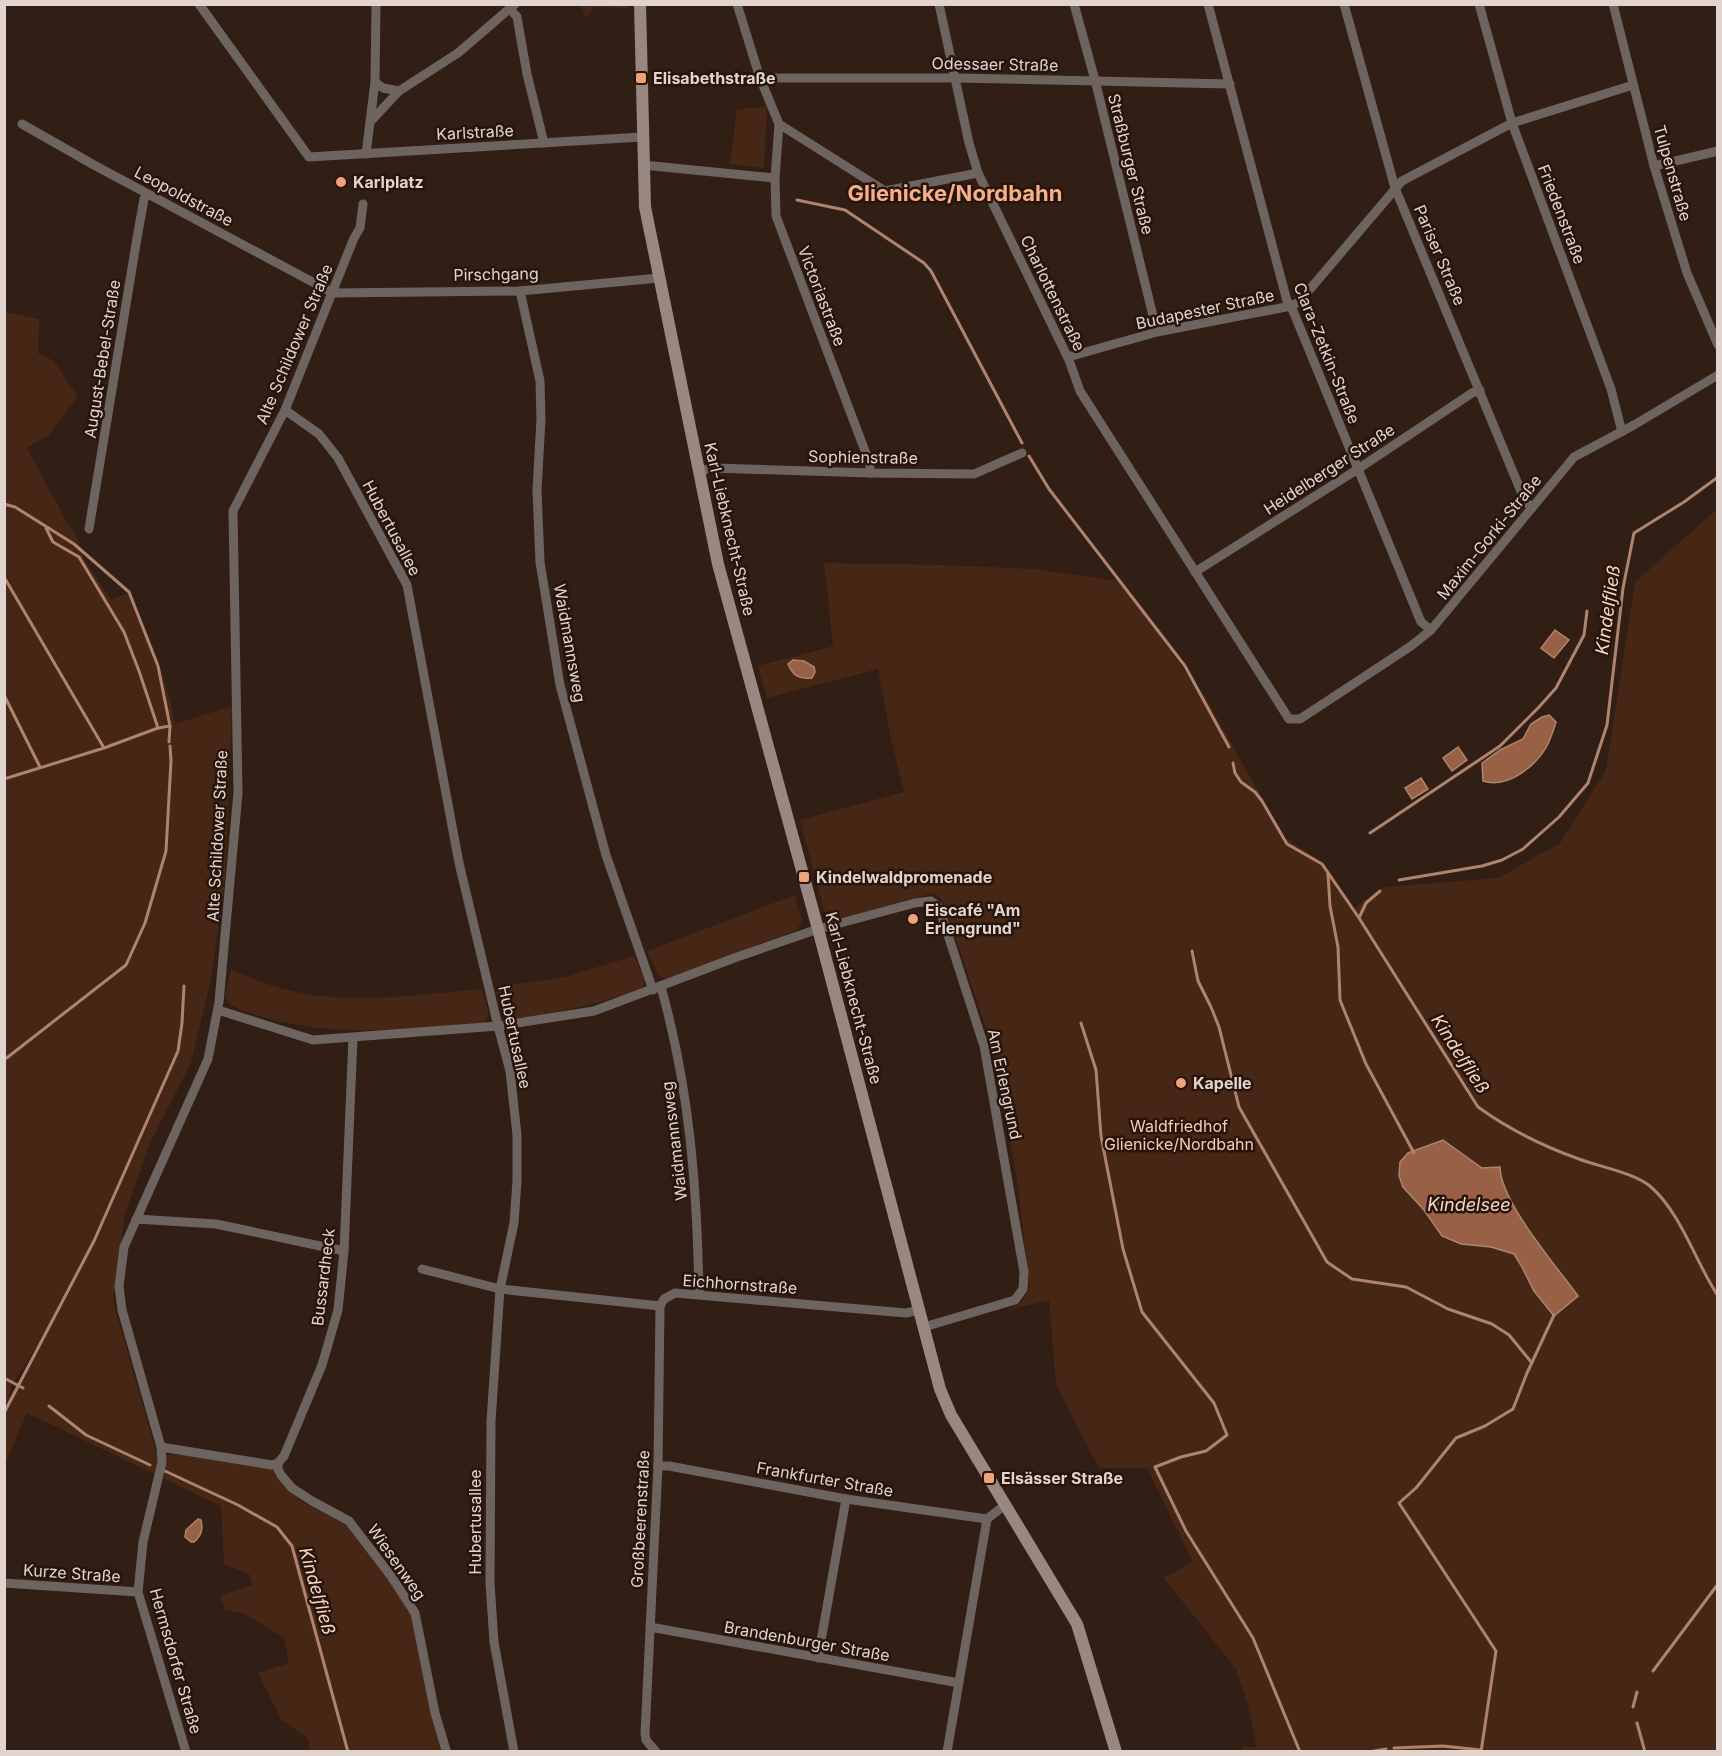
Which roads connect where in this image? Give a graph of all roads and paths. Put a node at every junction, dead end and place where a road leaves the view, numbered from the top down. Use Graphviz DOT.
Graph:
graph roads {
  1 [pos="199,4"];
  2 [pos="376,4"];
  3 [pos="640,4"];
  4 [pos="737,4"];
  5 [pos="939,4"];
  6 [pos="1074,4"];
  7 [pos="1208,4"];
  8 [pos="1344,4"];
  9 [pos="1479,4"];
  10 [pos="1613,4"];
  11 [pos="513,7"];
  12 [pos="760,78"];
  13 [pos="956,78"];
  14 [pos="1095,80"];
  15 [pos="375,82"];
  16 [pos="1230,84"];
  17 [pos="1633,85"];
  18 [pos="399,91"];
  19 [pos="371,121"];
  20 [pos="1512,123"];
  21 [pos="22,124"];
  22 [pos="779,124"];
  23 [pos="642,137"];
  24 [pos="544,143"];
  25 [pos="1718,151"];
  26 [pos="366,154"];
  27 [pos="643,165"];
  28 [pos="1654,166"];
  29 [pos="978,173"];
  30 [pos="775,178"];
  31 [pos="1395,188"];
  32 [pos="147,194"];
  33 [pos="363,204"];
  34 [pos="659,278"];
  35 [pos="520,291"];
  36 [pos="333,293"];
  37 [pos="1291,306"];
  38 [pos="1157,332"];
  39 [pos="1718,345"];
  40 [pos="1068,357"];
  41 [pos="1718,375"];
  42 [pos="1480,390"];
  43 [pos="285,410"];
  44 [pos="1622,432"];
  45 [pos="1022,453"];
  46 [pos="1358,469"];
  47 [pos="699,471"];
  48 [pos="870,473"];
  49 [pos="1532,508"];
  50 [pos="88,530"];
  51 [pos="1195,572"];
  52 [pos="1431,630"];
  53 [pos="1287,718"];
  54 [pos="818,929"];
  55 [pos="657,988"];
  56 [pos="218,1010"];
  57 [pos="498,1026"];
  58 [pos="353,1038"];
  59 [pos="136,1219"];
  60 [pos="344,1251"];
  61 [pos="422,1269"];
  62 [pos="500,1289"];
  63 [pos="699,1294"];
  64 [pos="660,1306"];
  65 [pos="919,1310"];
  66 [pos="924,1326"];
  67 [pos="161,1447"];
  68 [pos="278,1463"];
  69 [pos="658,1466"];
  70 [pos="159,1475"];
  71 [pos="846,1499"];
  72 [pos="1005,1505"];
  73 [pos="987,1519"];
  74 [pos="4,1583"];
  75 [pos="138,1592"];
  76 [pos="650,1628"];
  77 [pos="818,1658"];
  78 [pos="959,1683"];
  79 [pos="446,1750"];
  80 [pos="186,1752"];
  81 [pos="514,1752"];
  82 [pos="656,1752"];
  83 [pos="947,1752"];
  84 [pos="1116,1752"];
  1 -- 26 [label="street, Karlstraße"];
  2 -- 15 [label="street"];
  3 -- 23 [label="street, Karl-Liebknecht-Straße"];
  4 -- 12 [label="street"];
  5 -- 13 [label="street, Charlottenstraße"];
  6 -- 14 [label="street, Straßburger Straße"];
  7 -- 16 [label="street, Clara-Zetkin-Straße"];
  8 -- 31 [label="street, Pariser Straße"];
  9 -- 20 [label="street, Friedenstraße"];
  10 -- 17 [label="street, Tulpenstraße"];
  11 -- 18 [label="street"];
  11 -- 24 [label="street"];
  12 -- 13 [label="street, Odessaer Straße"];
  12 -- 22 [label="street"];
  13 -- 14 [label="street, Odessaer Straße"];
  13 -- 29 [label="street, Charlottenstraße"];
  14 -- 16 [label="street, Odessaer Straße"];
  14 -- 38 [label="street, Straßburger Straße"];
  15 -- 18 [label="street"];
  15 -- 19 [label="street"];
  16 -- 37 [label="street, Clara-Zetkin-Straße"];
  17 -- 20 [label="street, Budapester Straße"];
  17 -- 28 [label="street, Tulpenstraße"];
  18 -- 19 [label="street"];
  19 -- 26 [label="street"];
  20 -- 31 [label="street, Budapester Straße"];
  20 -- 44 [label="street, Friedenstraße"];
  21 -- 32 [label="street, Leopoldstraße"];
  22 -- 29 [label="street"];
  22 -- 30 [label="street, Victoriastraße"];
  23 -- 24 [label="street, Karlstraße"];
  23 -- 27 [label="street, Karl-Liebknecht-Straße"];
  24 -- 26 [label="street, Karlstraße"];
  25 -- 28 [label="street"];
  27 -- 30 [label="street"];
  27 -- 34 [label="street, Karl-Liebknecht-Straße"];
  28 -- 39 [label="street, Tulpenstraße"];
  29 -- 40 [label="street, Charlottenstraße"];
  30 -- 48 [label="street, Victoriastraße"];
  31 -- 37 [label="street, Budapester Straße"];
  31 -- 42 [label="street, Pariser Straße"];
  32 -- 36 [label="street, Leopoldstraße"];
  32 -- 50 [label="street, August-Bebel-Straße"];
  33 -- 36 [label="street, Alte Schildower Straße"];
  34 -- 35 [label="street, Pirschgang"];
  34 -- 47 [label="street, Karl-Liebknecht-Straße"];
  35 -- 36 [label="street, Pirschgang"];
  35 -- 55 [label="street, Waidmannsweg"];
  36 -- 43 [label="street, Alte Schildower Straße"];
  37 -- 38 [label="street, Budapester Straße"];
  37 -- 46 [label="street, Clara-Zetkin-Straße"];
  38 -- 40 [label="street, Budapester Straße"];
  40 -- 51 [label="street, Charlottenstraße"];
  41 -- 44 [label="street, Maxim-Gorki-Straße"];
  42 -- 46 [label="street, Heidelberger Straße"];
  42 -- 49 [label="street, Pariser Straße"];
  43 -- 56 [label="street, Alte Schildower Straße"];
  43 -- 57 [label="street, Hubertusallee"];
  44 -- 49 [label="street, Maxim-Gorki-Straße"];
  45 -- 48 [label="street, Sophienstraße"];
  46 -- 51 [label="street, Heidelberger Straße"];
  46 -- 52 [label="street, Clara-Zetkin-Straße"];
  47 -- 48 [label="street, Sophienstraße"];
  47 -- 54 [label="street, Karl-Liebknecht-Straße"];
  49 -- 52 [label="street, Maxim-Gorki-Straße"];
  51 -- 53 [label="street, Charlottenstraße"];
  52 -- 53 [label="street, Maxim-Gorki-Straße"];
  54 -- 55 [label="street"];
  54 -- 65 [label="street, Karl-Liebknecht-Straße"];
  54 -- 66 [label="street, Am Erlengrund"];
  55 -- 57 [label="street"];
  55 -- 63 [label="street, Waidmannsweg"];
  56 -- 58 [label="street"];
  56 -- 59 [label="street, Alte Schildower Straße"];
  57 -- 58 [label="street"];
  57 -- 62 [label="street, Hubertusallee"];
  58 -- 60 [label="street, Bussardheck"];
  59 -- 60 [label="street"];
  59 -- 67 [label="street, Alte Schildower Straße"];
  60 -- 68 [label="street, Bussardheck"];
  61 -- 62 [label="street"];
  62 -- 64 [label="street"];
  62 -- 81 [label="street, Hubertusallee"];
  63 -- 64 [label="street, Eichhornstraße"];
  63 -- 65 [label="street, Eichhornstraße"];
  64 -- 69 [label="street, Großbeerenstraße"];
  65 -- 66 [label="street, Karl-Liebknecht-Straße"];
  66 -- 72 [label="street, Karl-Liebknecht-Straße"];
  67 -- 68 [label="street"];
  67 -- 70 [label="street, Alte Schildower Straße"];
  68 -- 79 [label="street, Wiesenweg"];
  69 -- 71 [label="street, Frankfurter Straße"];
  69 -- 76 [label="street, Großbeerenstraße"];
  70 -- 75 [label="street, Hermsdorfer Straße"];
  71 -- 73 [label="street, Frankfurter Straße"];
  71 -- 77 [label="street"];
  72 -- 73 [label="street"];
  72 -- 84 [label="street, Karl-Liebknecht-Straße"];
  73 -- 78 [label="street"];
  74 -- 75 [label="street, Kurze Straße"];
  75 -- 80 [label="street, Hermsdorfer Straße"];
  76 -- 77 [label="street, Brandenburger Straße"];
  76 -- 82 [label="street, Großbeerenstraße"];
  77 -- 78 [label="street, Brandenburger Straße"];
  78 -- 83 [label="street"];
}
